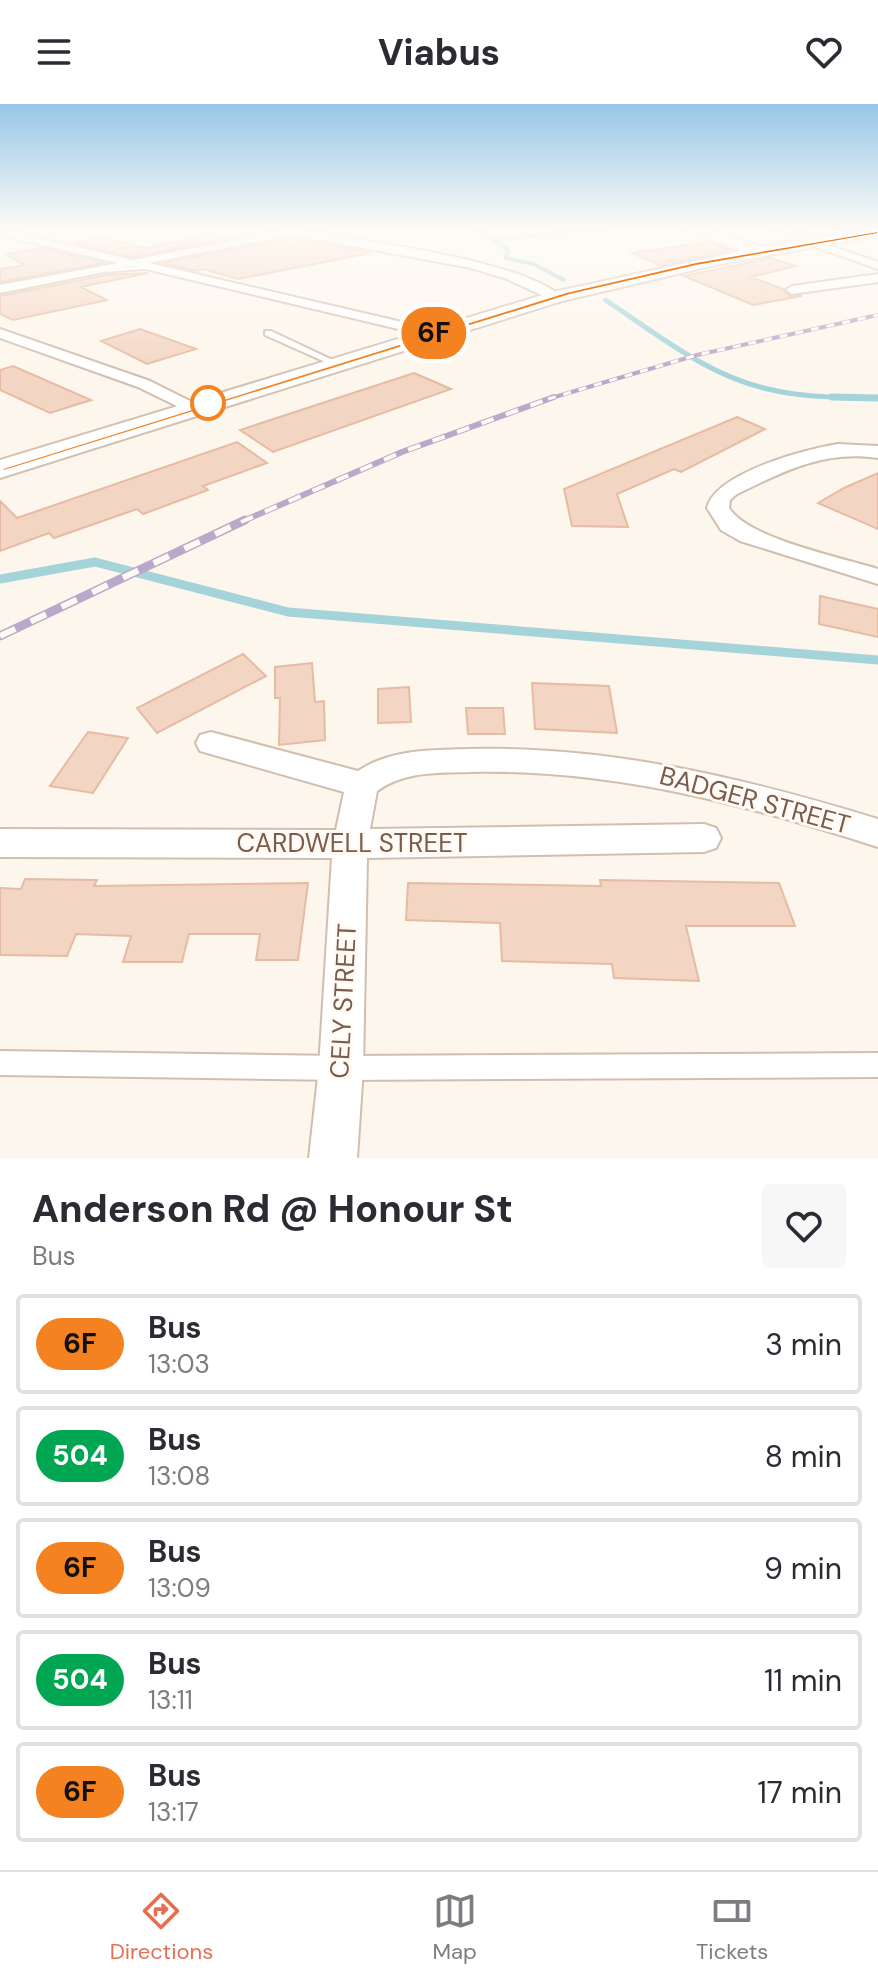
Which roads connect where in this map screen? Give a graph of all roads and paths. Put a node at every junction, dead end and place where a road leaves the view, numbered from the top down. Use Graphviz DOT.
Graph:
graph roads {
  1 [pos="63,277"];
  2 [pos="194,277"];
  3 [pos="514,277"];
  4 [pos="647,277"];
  5 [pos="878,278"];
  6 [pos="0,289"];
  7 [pos="792,290"];
  8 [pos="556,297"];
  9 [pos="0,333"];
  10 [pos="268,333"];
  11 [pos="432,333"];
  12 [pos="39,347"];
  13 [pos="0,349"];
  14 [pos="335,363"];
  15 [pos="193,407"];
  16 [pos="878,452"];
  17 [pos="0,469"];
  18 [pos="878,577"];
  19 [pos="211,743"];
  20 [pos="362,785"];
  21 [pos="878,833"];
  22 [pos="704,838"];
  23 [pos="0,843"];
  24 [pos="350,844"];
  25 [pos="0,1063"];
  26 [pos="878,1065"];
  27 [pos="341,1068"];
  28 [pos="333,1158"];
  1 -- 6 [label="street"];
  2 -- 11 [label="street"];
  3 -- 8 [label="street"];
  4 -- 8 [label="main road"];
  5 -- 7 [label="street"];
  8 -- 11 [label="main road"];
  9 -- 12 [label="street"];
  10 -- 14 [label="lane"];
  11 -- 14 [label="main road"];
  12 -- 13 [label="street"];
  12 -- 15 [label="street"];
  14 -- 15 [label="main road"];
  15 -- 17 [label="main road"];
  16 -- 18 [label="street"];
  19 -- 20 [label="street"];
  20 -- 21 [label="street, BADGER STREET"];
  20 -- 24 [label="street"];
  22 -- 24 [label="street, CARDWELL STREET"];
  23 -- 24 [label="street, CARDWELL STREET"];
  24 -- 27 [label="street, CELY STREET"];
  25 -- 27 [label="lane"];
  26 -- 27 [label="lane"];
  27 -- 28 [label="street, CELY STREET"];
}
